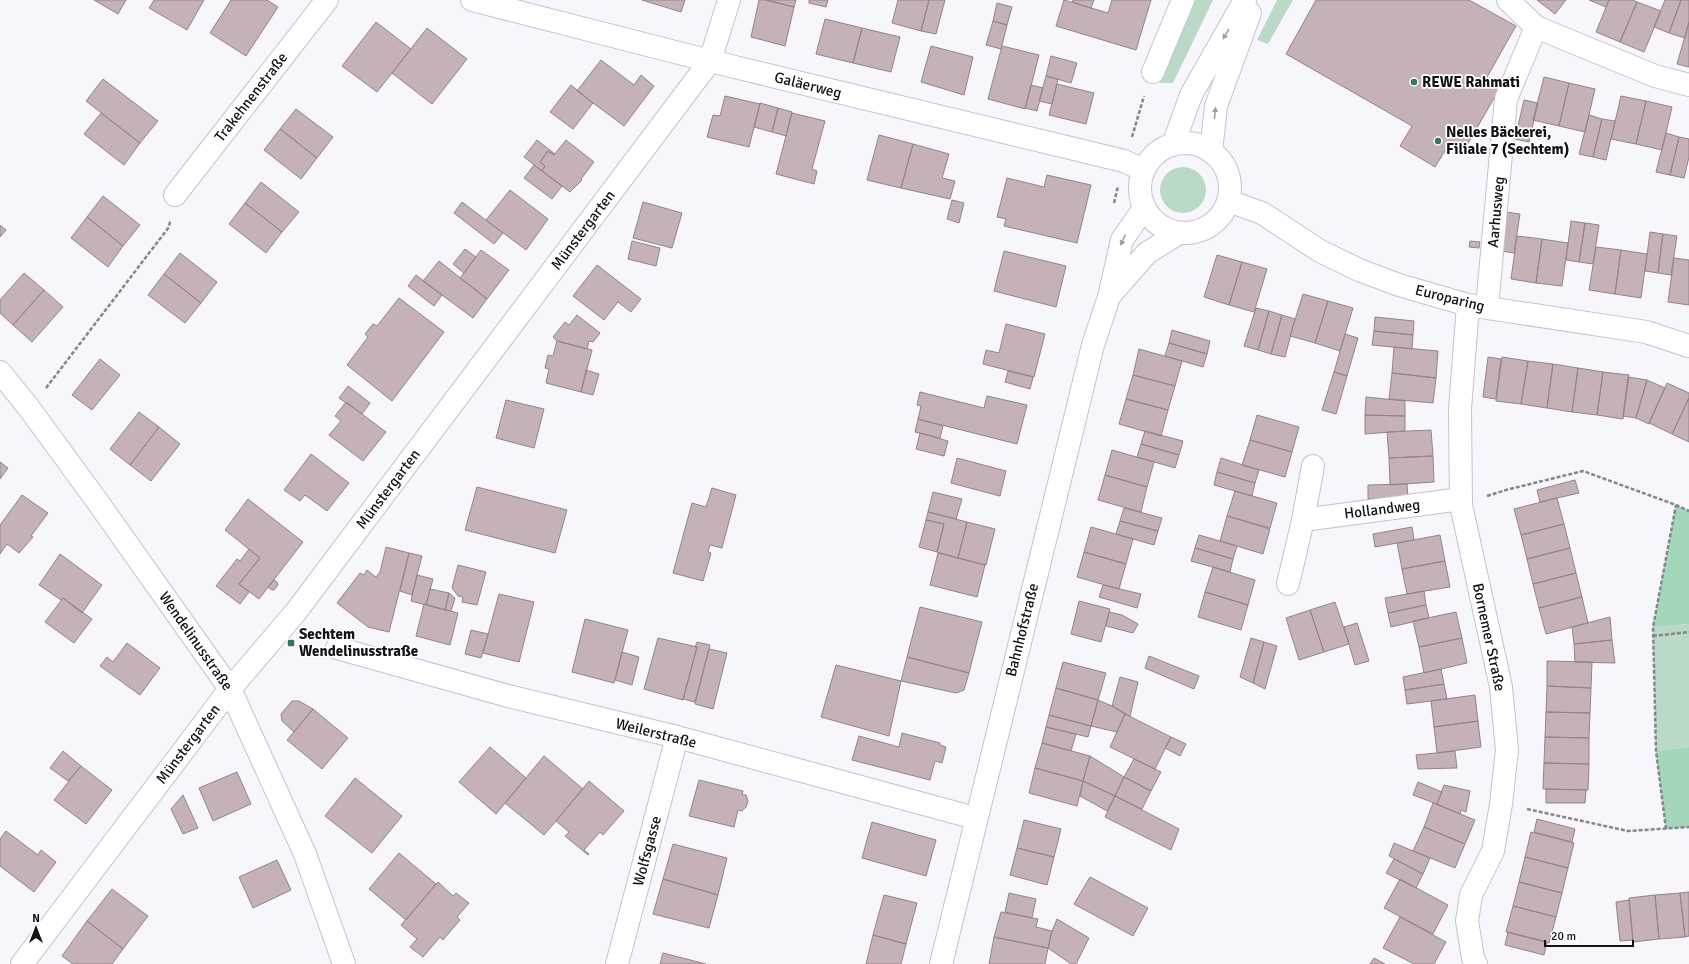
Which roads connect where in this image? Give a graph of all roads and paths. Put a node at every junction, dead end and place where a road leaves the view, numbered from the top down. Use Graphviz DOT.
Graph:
graph roads {
  1 [pos="327,0"];
  2 [pos="472,0"];
  3 [pos="729,0"];
  4 [pos="1183,0"];
  5 [pos="1245,0"];
  6 [pos="1255,0"];
  7 [pos="1508,0"];
  8 [pos="1536,28"];
  9 [pos="710,61"];
  10 [pos="1153,72"];
  11 [pos="1689,84"];
  12 [pos="1145,92"];
  13 [pos="1173,145"];
  14 [pos="1211,152"];
  15 [pos="1134,166"];
  16 [pos="175,195"];
  17 [pos="1228,201"];
  18 [pos="1144,208"];
  19 [pos="1179,233"];
  20 [pos="1109,297"];
  21 [pos="1477,306"];
  22 [pos="1689,346"];
  23 [pos="0,372"];
  24 [pos="29,408"];
  25 [pos="1313,466"];
  26 [pos="1461,502"];
  27 [pos="1676,505"];
  28 [pos="1689,511"];
  29 [pos="1303,520"];
  30 [pos="1288,584"];
  31 [pos="1689,632"];
  32 [pos="1653,636"];
  33 [pos="336,648"];
  34 [pos="230,689"];
  35 [pos="677,737"];
  36 [pos="1501,804"];
  37 [pos="976,818"];
  38 [pos="1689,827"];
  39 [pos="1666,829"];
  40 [pos="22,964"];
  41 [pos="344,964"];
  42 [pos="617,964"];
  43 [pos="941,964"];
  44 [pos="1476,964"];
  1 -- 16 [label="street, Trakehnenstraße"];
  2 -- 9 [label="street, Galäerweg"];
  3 -- 9 [label="street, Münstergarten"];
  4 -- 10 [label="street"];
  5 -- 13 [label="street, one-way"];
  14 -- 6 [label="street, one-way"];
  7 -- 8 [label="street"];
  8 -- 11 [label="street"];
  8 -- 21 [label="street, Aarhusweg"];
  9 -- 15 [label="street, Galäerweg"];
  9 -- 34 [label="street, Münstergarten"];
  12 -- 15 [label="path"];
  13 -- 14 [label="street, Bahnhofstraße"];
  13 -- 15 [label="street, Bahnhofstraße"];
  14 -- 17 [label="street, Bahnhofstraße"];
  15 -- 18 [label="street, Bahnhofstraße"];
  16 -- 24 [label="path"];
  17 -- 19 [label="street, Bahnhofstraße"];
  17 -- 21 [label="street, Europaring"];
  18 -- 19 [label="street, Bahnhofstraße"];
  18 -- 20 [label="street, Bahnhofstraße, one-way"];
  19 -- 20 [label="street, Bahnhofstraße"];
  20 -- 37 [label="street, Bahnhofstraße"];
  21 -- 22 [label="street, Europaring"];
  21 -- 26 [label="street, Bornemer Straße"];
  23 -- 24 [label="street, Wendelinusstraße"];
  24 -- 34 [label="street, Wendelinusstraße"];
  25 -- 29 [label="street"];
  26 -- 27 [label="path"];
  26 -- 29 [label="street, Hollandweg"];
  26 -- 36 [label="street, Bornemer Straße"];
  27 -- 28 [label="path"];
  27 -- 32 [label="path"];
  29 -- 30 [label="street"];
  31 -- 32 [label="path"];
  32 -- 39 [label="path"];
  33 -- 35 [label="street, Weilerstraße"];
  34 -- 40 [label="street, Münstergarten"];
  34 -- 41 [label="street, Wendelinusstraße"];
  35 -- 37 [label="street, Weilerstraße"];
  35 -- 42 [label="street, Wolfsgasse"];
  36 -- 39 [label="path"];
  36 -- 44 [label="street, Bornemer Straße"];
  37 -- 43 [label="street, Bahnhofstraße"];
  38 -- 39 [label="path"];
}
